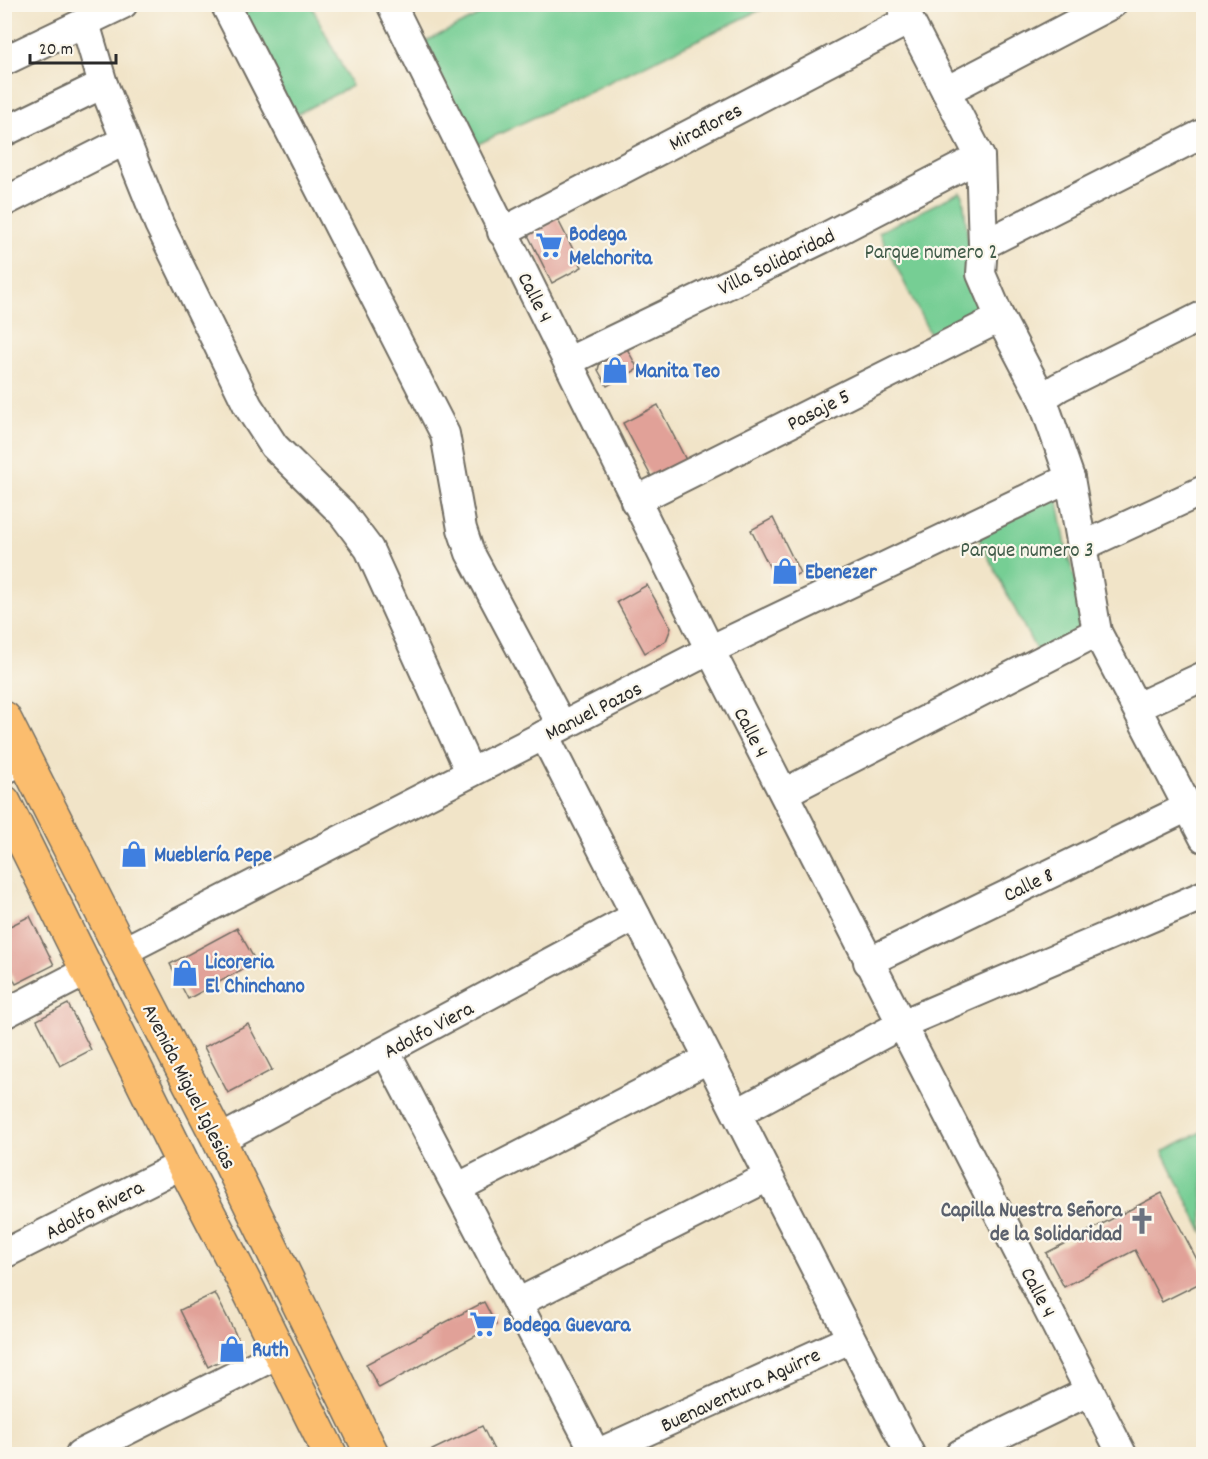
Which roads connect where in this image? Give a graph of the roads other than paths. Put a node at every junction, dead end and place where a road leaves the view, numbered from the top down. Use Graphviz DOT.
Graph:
graph roads {
  1 [pos="225,4"];
  2 [pos="391,4"];
  3 [pos="1112,4"];
  4 [pos="106,11"];
  5 [pos="905,12"];
  6 [pos="4,61"];
  7 [pos="103,84"];
  8 [pos="946,91"];
  9 [pos="4,132"];
  10 [pos="1203,133"];
  11 [pos="124,141"];
  12 [pos="980,157"];
  13 [pos="4,202"];
  14 [pos="502,232"];
  15 [pos="983,245"];
  16 [pos="1203,315"];
  17 [pos="1000,318"];
  18 [pos="569,361"];
  19 [pos="1042,398"];
  20 [pos="1070,478"];
  21 [pos="1203,490"];
  22 [pos="635,501"];
  23 [pos="1083,546"];
  24 [pos="1097,632"];
  25 [pos="710,650"];
  26 [pos="1203,676"];
  27 [pos="1137,707"];
  28 [pos="5,722"];
  29 [pos="553,731"];
  30 [pos="14,764"];
  31 [pos="470,772"];
  32 [pos="784,793"];
  33 [pos="4,802"];
  34 [pos="1188,807"];
  35 [pos="1203,838"];
  36 [pos="1201,902"];
  37 [pos="636,916"];
  38 [pos="122,952"];
  39 [pos="868,962"];
  40 [pos="87,971"];
  41 [pos="4,1014"];
  42 [pos="902,1024"];
  43 [pos="386,1052"];
  44 [pos="708,1059"];
  45 [pos="737,1113"];
  46 [pos="219,1140"];
  47 [pos="183,1164"];
  48 [pos="768,1177"];
  49 [pos="457,1188"];
  50 [pos="4,1254"];
  51 [pos="517,1303"];
  52 [pos="850,1338"];
  53 [pos="280,1353"];
  54 [pos="1090,1390"];
  55 [pos="607,1452"];
  56 [pos="80,1455"];
  57 [pos="330,1455"];
  58 [pos="372,1455"];
  59 [pos="910,1455"];
  60 [pos="960,1455"];
  61 [pos="1122,1455"];
  1 -- 29 [label="street"];
  2 -- 14 [label="street, Calle 4"];
  3 -- 8 [label="street"];
  4 -- 6 [label="street"];
  4 -- 7 [label="street"];
  5 -- 8 [label="street"];
  5 -- 14 [label="street, Miraflores"];
  7 -- 9 [label="street"];
  7 -- 11 [label="street"];
  8 -- 12 [label="street"];
  10 -- 15 [label="street"];
  11 -- 13 [label="street"];
  11 -- 31 [label="street"];
  12 -- 15 [label="street"];
  12 -- 18 [label="street, Villa Solidaridad"];
  14 -- 18 [label="street, Calle 4"];
  15 -- 17 [label="street"];
  16 -- 19 [label="street"];
  17 -- 19 [label="street"];
  17 -- 22 [label="street, Pasaje 5"];
  18 -- 22 [label="street, Calle 4"];
  19 -- 20 [label="street"];
  20 -- 23 [label="street"];
  20 -- 25 [label="street, Manuel Pazos"];
  21 -- 23 [label="street"];
  22 -- 25 [label="street, Calle 4"];
  23 -- 24 [label="street"];
  24 -- 27 [label="street"];
  24 -- 32 [label="street"];
  25 -- 29 [label="street, Manuel Pazos"];
  25 -- 32 [label="street, Calle 4"];
  26 -- 27 [label="street"];
  27 -- 34 [label="street"];
  28 -- 30 [label="main road, Avenida Miguel Iglesias"];
  29 -- 31 [label="street, Manuel Pazos"];
  29 -- 37 [label="street"];
  30 -- 38 [label="main road, Avenida Miguel Iglesias"];
  31 -- 38 [label="street, Manuel Pazos"];
  32 -- 39 [label="street, Calle 4"];
  33 -- 40 [label="main road, Avenida Miguel Iglesias"];
  34 -- 35 [label="street"];
  34 -- 39 [label="street, Calle 8"];
  36 -- 42 [label="street"];
  37 -- 43 [label="street, Adolfo Viera"];
  37 -- 44 [label="street"];
  38 -- 46 [label="main road, Avenida Miguel Iglesias"];
  39 -- 42 [label="street, Calle 4"];
  40 -- 41 [label="street"];
  40 -- 47 [label="main road, Avenida Miguel Iglesias"];
  42 -- 45 [label="street"];
  42 -- 54 [label="street, Calle 4"];
  43 -- 46 [label="street, Adolfo Viera"];
  43 -- 49 [label="street"];
  44 -- 45 [label="street"];
  44 -- 49 [label="street"];
  45 -- 48 [label="street"];
  46 -- 58 [label="main road, Avenida Miguel Iglesias"];
  47 -- 50 [label="street, Adolfo Rivera"];
  47 -- 53 [label="main road, Avenida Miguel Iglesias"];
  48 -- 51 [label="street"];
  48 -- 52 [label="street"];
  49 -- 51 [label="street"];
  51 -- 55 [label="street"];
  52 -- 55 [label="street, Buenaventura Aguirre"];
  52 -- 59 [label="street"];
  53 -- 56 [label="street"];
  53 -- 57 [label="main road, Avenida Miguel Iglesias"];
  54 -- 60 [label="street"];
  54 -- 61 [label="street, Calle 4"];
}
